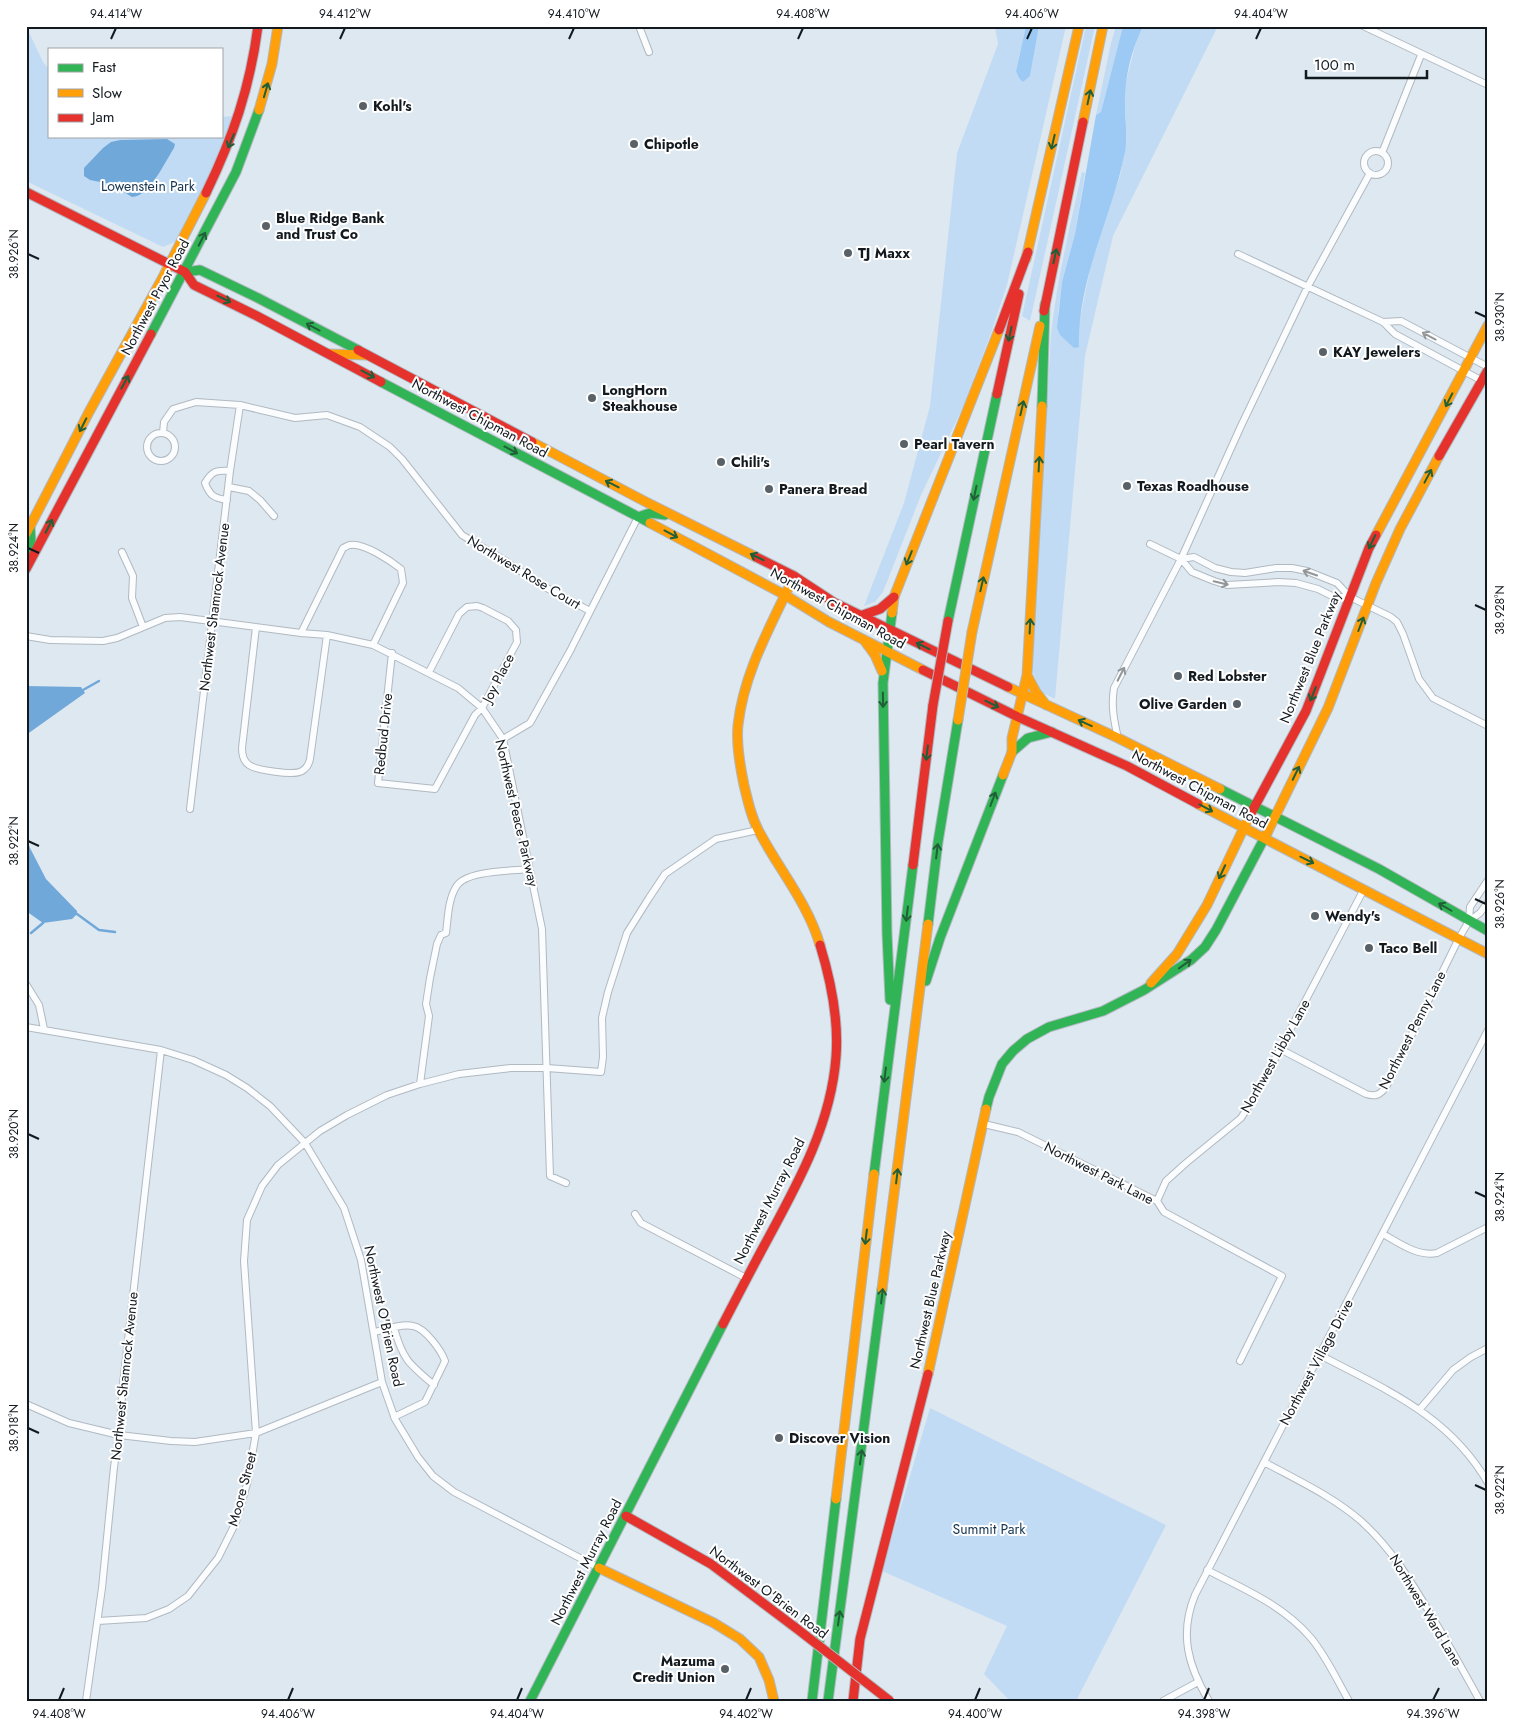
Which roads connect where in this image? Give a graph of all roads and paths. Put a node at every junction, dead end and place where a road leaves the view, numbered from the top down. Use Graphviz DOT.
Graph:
graph roads {
  1 [pos="258,26"];
  2 [pos="278,26"];
  3 [pos="639,26"];
  4 [pos="1079,26"];
  5 [pos="1103,26"];
  6 [pos="1363,26"];
  7 [pos="649,52"];
  8 [pos="1421,55"];
  9 [pos="1488,86"];
  10 [pos="1382,153"];
  11 [pos="1370,173"];
  12 [pos="26,192"];
  13 [pos="1028,252"];
  14 [pos="1238,254"];
  15 [pos="170,265"];
  16 [pos="185,272"];
  17 [pos="1308,286"];
  18 [pos="1045,304"];
  19 [pos="1383,322"];
  20 [pos="1488,325"];
  21 [pos="329,354"];
  22 [pos="366,355"];
  23 [pos="1471,358"];
  24 [pos="1488,368"];
  25 [pos="1464,372"];
  26 [pos="1485,382"];
  27 [pos="240,405"];
  28 [pos="163,433"];
  29 [pos="230,471"];
  30 [pos="229,486"];
  31 [pos="227,500"];
  32 [pos="673,515"];
  33 [pos="274,516"];
  34 [pos="638,517"];
  35 [pos="28,531"];
  36 [pos="1150,544"];
  37 [pos="122,552"];
  38 [pos="26,554"];
  39 [pos="1181,558"];
  40 [pos="26,569"];
  41 [pos="794,576"];
  42 [pos="785,595"];
  43 [pos="894,596"];
  44 [pos="1350,597"];
  45 [pos="1368,606"];
  46 [pos="590,611"];
  47 [pos="860,616"];
  48 [pos="212,621"];
  49 [pos="143,627"];
  50 [pos="256,627"];
  51 [pos="889,629"];
  52 [pos="301,633"];
  53 [pos="327,635"];
  54 [pos="26,636"];
  55 [pos="864,640"];
  56 [pos="373,645"];
  57 [pos="886,651"];
  58 [pos="392,653"];
  59 [pos="429,672"];
  60 [pos="884,673"];
  61 [pos="1027,674"];
  62 [pos="1021,694"];
  63 [pos="1046,705"];
  64 [pos="482,708"];
  65 [pos="1018,717"];
  66 [pos="1488,726"];
  67 [pos="1052,732"];
  68 [pos="1118,738"];
  69 [pos="503,739"];
  70 [pos="1012,752"];
  71 [pos="1255,807"];
  72 [pos="190,809"];
  73 [pos="1275,816"];
  74 [pos="1243,828"];
  75 [pos="758,830"];
  76 [pos="1264,839"];
  77 [pos="530,869"];
  78 [pos="1488,880"];
  79 [pos="1364,889"];
  80 [pos="1488,902"];
  81 [pos="1470,921"];
  82 [pos="1488,931"];
  83 [pos="1459,938"];
  84 [pos="1488,954"];
  85 [pos="26,984"];
  86 [pos="1144,990"];
  87 [pos="918,1004"];
  88 [pos="892,1024"];
  89 [pos="26,1027"];
  90 [pos="44,1029"];
  91 [pos="1488,1030"];
  92 [pos="1280,1049"];
  93 [pos="161,1050"];
  94 [pos="547,1068"];
  95 [pos="420,1084"];
  96 [pos="984,1124"];
  97 [pos="305,1143"];
  98 [pos="566,1183"];
  99 [pos="1157,1201"];
  100 [pos="635,1214"];
  101 [pos="1488,1227"];
  102 [pos="1383,1234"];
  103 [pos="746,1278"];
  104 [pos="394,1328"];
  105 [pos="374,1332"];
  106 [pos="1488,1348"];
  107 [pos="1320,1355"];
  108 [pos="1240,1361"];
  109 [pos="382,1382"];
  110 [pos="434,1385"];
  111 [pos="26,1404"];
  112 [pos="1420,1409"];
  113 [pos="394,1416"];
  114 [pos="256,1433"];
  115 [pos="119,1435"];
  116 [pos="1264,1462"];
  117 [pos="1487,1478"];
  118 [pos="626,1516"];
  119 [pos="600,1568"];
  120 [pos="1207,1570"];
  121 [pos="98,1621"];
  122 [pos="1198,1682"];
  123 [pos="86,1701"];
  124 [pos="530,1701"];
  125 [pos="774,1701"];
  126 [pos="812,1701"];
  127 [pos="828,1701"];
  128 [pos="853,1701"];
  129 [pos="890,1701"];
  130 [pos="1162,1701"];
  131 [pos="1209,1701"];
  132 [pos="1349,1701"];
  133 [pos="1480,1701"];
  1 -- 15 [label="main road, Northwest Pryor Road, one-way"];
  16 -- 2 [label="main road, Northwest Pryor Road, one-way"];
  3 -- 7 [label="street"];
  4 -- 13 [label="main road, one-way"];
  18 -- 5 [label="main road, one-way"];
  6 -- 8 [label="street"];
  8 -- 9 [label="street"];
  8 -- 10 [label="street"];
  10 -- 11 [label="street"];
  10 -- 11 [label="street"];
  11 -- 17 [label="street"];
  12 -- 15 [label="main road, Northwest Chipman Road"];
  13 -- 43 [label="main road, one-way"];
  13 -- 88 [label="main road, one-way, bridge"];
  14 -- 17 [label="street"];
  15 -- 16 [label="main road, Northwest Chipman Road"];
  15 -- 35 [label="main road, Northwest Pryor Road, one-way"];
  16 -- 21 [label="main road, Northwest Chipman Road, one-way"];
  22 -- 16 [label="main road, Northwest Chipman Road, one-way"];
  40 -- 16 [label="main road, Northwest Pryor Road, one-way"];
  17 -- 19 [label="street"];
  17 -- 39 [label="street"];
  61 -- 18 [label="main road, one-way"];
  87 -- 18 [label="main road, one-way, bridge"];
  23 -- 19 [label="street, one-way"];
  19 -- 25 [label="street"];
  20 -- 23 [label="main road, Northwest Blue Parkway"];
  21 -- 22 [label="main road"];
  21 -- 34 [label="main road, Northwest Chipman Road, one-way"];
  32 -- 22 [label="main road, Northwest Chipman Road, one-way"];
  23 -- 24 [label="street"];
  23 -- 25 [label="main road, Northwest Blue Parkway"];
  24 -- 26 [label="main road, Northwest Blue Parkway"];
  25 -- 26 [label="street"];
  25 -- 44 [label="main road, Northwest Blue Parkway, one-way"];
  45 -- 26 [label="main road, Northwest Blue Parkway, one-way"];
  27 -- 28 [label="street, Northwest Rose Court"];
  27 -- 29 [label="street, Northwest Shamrock Avenue"];
  27 -- 46 [label="street, Northwest Rose Court"];
  28 -- 28 [label="street"];
  29 -- 30 [label="street, Northwest Shamrock Avenue"];
  29 -- 31 [label="street"];
  30 -- 31 [label="street, Northwest Shamrock Avenue"];
  30 -- 33 [label="street"];
  31 -- 48 [label="street, Northwest Shamrock Avenue"];
  32 -- 34 [label="main road"];
  41 -- 32 [label="main road, Northwest Chipman Road, one-way"];
  34 -- 42 [label="main road, Northwest Chipman Road, one-way"];
  34 -- 46 [label="street"];
  35 -- 38 [label="main road, Northwest Pryor Road"];
  36 -- 39 [label="street"];
  37 -- 49 [label="street"];
  39 -- 44 [label="street, one-way"];
  44 -- 39 [label="street, one-way"];
  68 -- 39 [label="street, one-way"];
  41 -- 42 [label="main road, Northwest Murray Road"];
  41 -- 47 [label="main road, Northwest Chipman Road"];
  42 -- 55 [label="main road, Northwest Chipman Road"];
  42 -- 75 [label="main road, Northwest Murray Road"];
  43 -- 47 [label="main road"];
  43 -- 51 [label="main road"];
  44 -- 45 [label="street"];
  44 -- 71 [label="main road, Northwest Blue Parkway, one-way"];
  45 -- 66 [label="street"];
  73 -- 45 [label="main road, Northwest Blue Parkway, one-way"];
  46 -- 69 [label="street"];
  47 -- 51 [label="main road, Northwest Chipman Road"];
  48 -- 49 [label="street, Northwest Peace Parkway"];
  48 -- 50 [label="street, Northwest Peace Parkway"];
  48 -- 72 [label="street, Northwest Shamrock Avenue"];
  49 -- 54 [label="street, Northwest Peace Parkway"];
  50 -- 52 [label="street, Northwest Peace Parkway"];
  50 -- 53 [label="street"];
  51 -- 57 [label="main road"];
  62 -- 51 [label="main road, Northwest Chipman Road, one-way"];
  52 -- 53 [label="street, Northwest Peace Parkway"];
  52 -- 56 [label="street"];
  53 -- 56 [label="street, Northwest Peace Parkway"];
  55 -- 57 [label="main road, Northwest Chipman Road"];
  55 -- 60 [label="main road"];
  56 -- 58 [label="street, Northwest Peace Parkway"];
  57 -- 60 [label="main road"];
  57 -- 65 [label="main road, Northwest Chipman Road, one-way"];
  58 -- 59 [label="street, Northwest Peace Parkway"];
  58 -- 64 [label="street, Redbud Drive"];
  59 -- 64 [label="street, Northwest Peace Parkway"];
  59 -- 64 [label="street, Joy Place"];
  60 -- 88 [label="main road, one-way"];
  61 -- 62 [label="main road"];
  61 -- 63 [label="main road"];
  62 -- 63 [label="main road, Northwest Chipman Road"];
  62 -- 65 [label="main road"];
  68 -- 63 [label="main road, Northwest Chipman Road, one-way"];
  64 -- 69 [label="street, Northwest Peace Parkway"];
  65 -- 67 [label="main road, Northwest Chipman Road"];
  65 -- 70 [label="main road"];
  67 -- 70 [label="main road"];
  67 -- 74 [label="main road, Northwest Chipman Road, one-way"];
  68 -- 71 [label="main road, Northwest Chipman Road"];
  69 -- 77 [label="street, Northwest Peace Parkway"];
  87 -- 70 [label="main road, one-way"];
  71 -- 73 [label="main road, Northwest Chipman Road"];
  71 -- 74 [label="main road, Northwest Blue Parkway"];
  73 -- 76 [label="main road, Northwest Blue Parkway"];
  81 -- 73 [label="main road, Northwest Chipman Road, one-way"];
  74 -- 76 [label="main road, Northwest Chipman Road"];
  74 -- 86 [label="main road, Northwest Blue Parkway, one-way"];
  75 -- 94 [label="street, Moore Street"];
  75 -- 103 [label="main road, Northwest Murray Road"];
  76 -- 79 [label="main road, Northwest Chipman Road, one-way"];
  86 -- 76 [label="main road, Northwest Blue Parkway, one-way"];
  77 -- 94 [label="street, Northwest Peace Parkway"];
  77 -- 95 [label="street"];
  78 -- 81 [label="street"];
  79 -- 83 [label="main road, Northwest Chipman Road"];
  79 -- 92 [label="street, Northwest Libby Lane"];
  80 -- 81 [label="street"];
  81 -- 82 [label="main road, Northwest Chipman Road"];
  81 -- 83 [label="street, Northwest Penny Lane"];
  83 -- 84 [label="main road, Northwest Chipman Road"];
  83 -- 92 [label="street, Northwest Penny Lane"];
  85 -- 90 [label="street"];
  86 -- 96 [label="main road, Northwest Blue Parkway"];
  127 -- 87 [label="main road, one-way"];
  88 -- 126 [label="main road, one-way"];
  89 -- 90 [label="street, Northwest O'Brien Road"];
  90 -- 93 [label="street, Northwest O'Brien Road"];
  91 -- 102 [label="street, Northwest Village Drive"];
  92 -- 99 [label="street, Northwest Libby Lane"];
  93 -- 97 [label="street, Northwest O'Brien Road"];
  93 -- 115 [label="street, Northwest Shamrock Avenue"];
  94 -- 95 [label="street, Moore Street"];
  94 -- 98 [label="street, Northwest Peace Parkway"];
  95 -- 97 [label="street, Moore Street"];
  96 -- 99 [label="street, Northwest Park Lane"];
  96 -- 128 [label="main road, Northwest Blue Parkway"];
  97 -- 105 [label="street, Northwest O'Brien Road"];
  97 -- 114 [label="street, Moore Street"];
  99 -- 108 [label="street, Northwest Park Lane"];
  100 -- 103 [label="street"];
  101 -- 102 [label="street"];
  102 -- 107 [label="street, Northwest Village Drive"];
  103 -- 118 [label="main road, Northwest Murray Road"];
  104 -- 105 [label="street"];
  104 -- 110 [label="street"];
  104 -- 110 [label="street"];
  105 -- 109 [label="street, Northwest O'Brien Road"];
  106 -- 112 [label="street"];
  107 -- 112 [label="street"];
  107 -- 116 [label="street, Northwest Village Drive"];
  109 -- 113 [label="street, Northwest O'Brien Road"];
  109 -- 114 [label="street"];
  110 -- 113 [label="street"];
  111 -- 115 [label="street"];
  112 -- 117 [label="street"];
  113 -- 119 [label="street, Northwest O'Brien Road"];
  114 -- 115 [label="street"];
  114 -- 121 [label="street, Moore Street"];
  115 -- 121 [label="street, Northwest Shamrock Avenue"];
  116 -- 120 [label="street, Northwest Village Drive"];
  116 -- 133 [label="street, Northwest Ward Lane"];
  118 -- 119 [label="main road, Northwest Murray Road"];
  118 -- 129 [label="main road, Northwest O'Brien Road, bridge"];
  119 -- 124 [label="main road, Northwest Murray Road"];
  119 -- 125 [label="main road, Northwest O'Brien Road"];
  120 -- 122 [label="street, Northwest Village Drive"];
  120 -- 132 [label="street"];
  121 -- 123 [label="street, Northwest Shamrock Avenue"];
  122 -- 130 [label="street"];
  122 -- 131 [label="street, Northwest Village Drive"];
}
